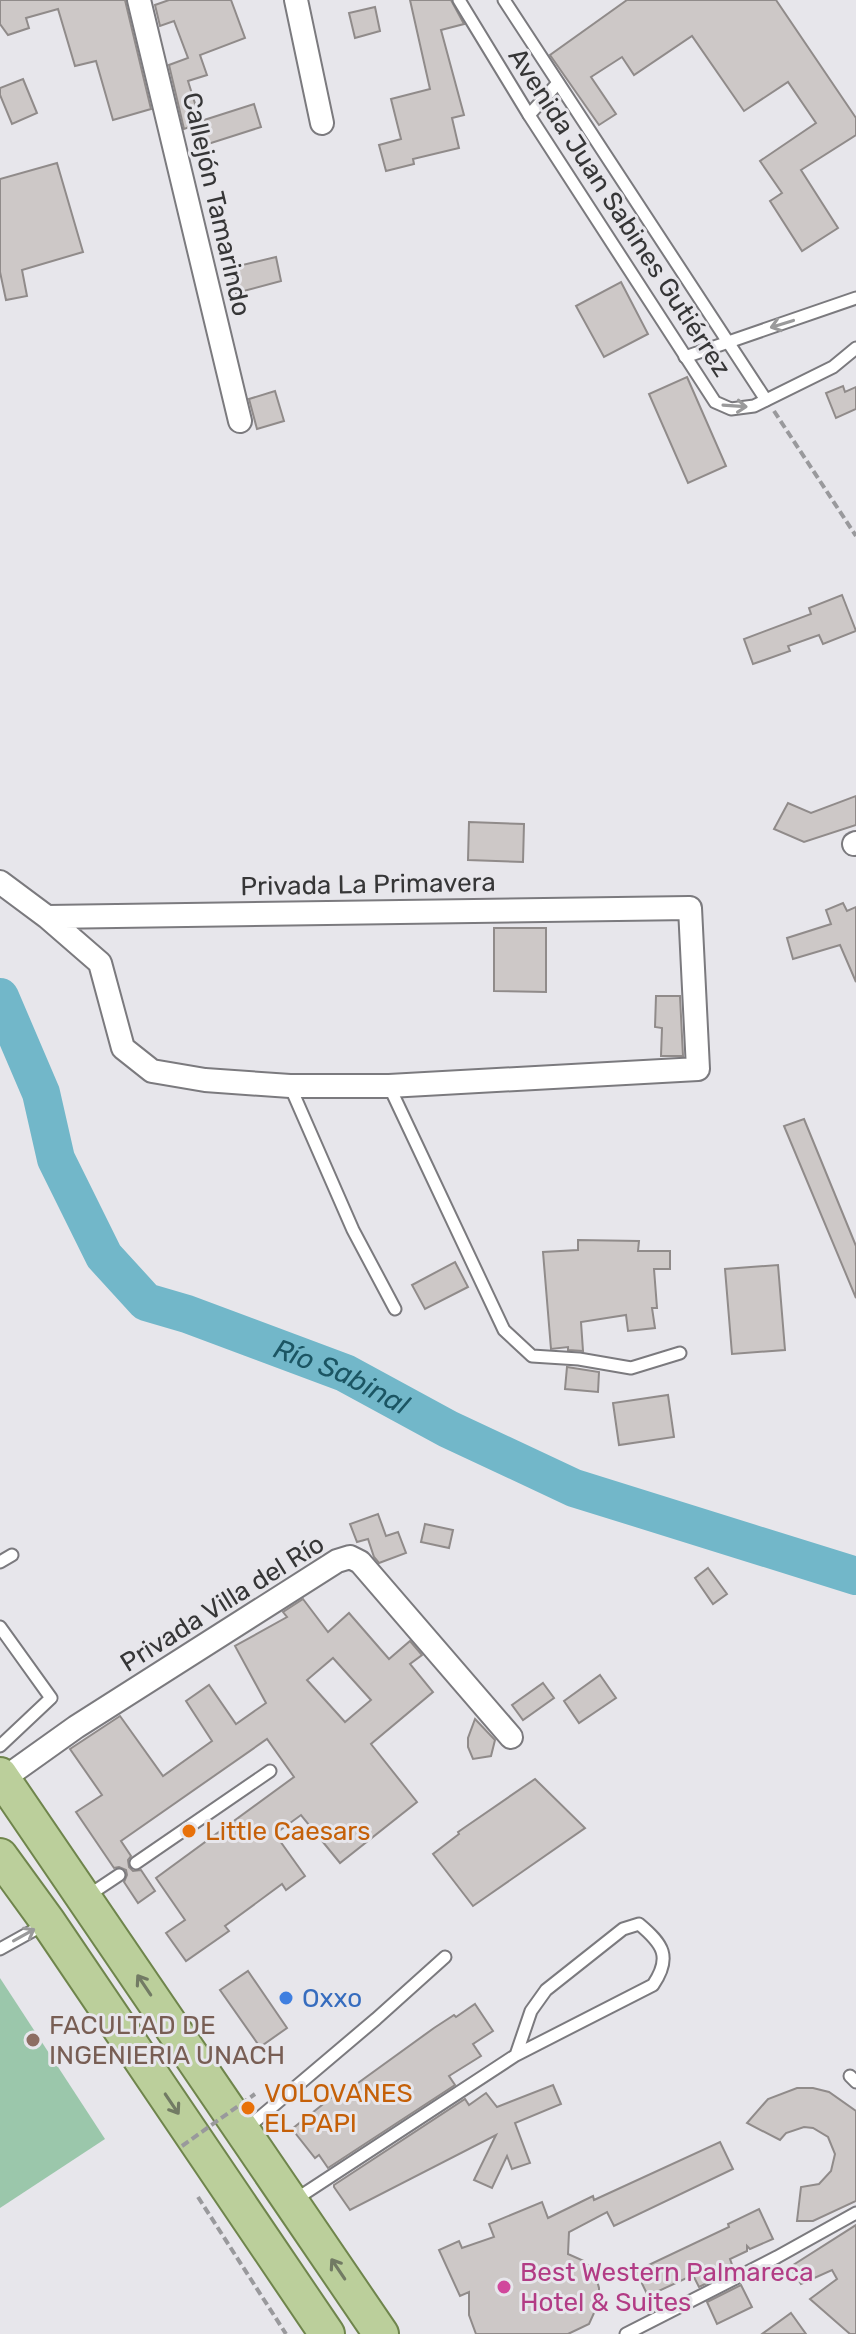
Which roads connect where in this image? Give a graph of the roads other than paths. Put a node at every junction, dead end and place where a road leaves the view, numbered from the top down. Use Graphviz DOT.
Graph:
graph roads {
  1 [pos="139,0"];
  2 [pos="296,0"];
  3 [pos="459,0"];
  4 [pos="504,0"];
  5 [pos="558,83"];
  6 [pos="529,115"];
  7 [pos="322,123"];
  8 [pos="856,298"];
  9 [pos="728,341"];
  10 [pos="856,348"];
  11 [pos="685,357"];
  12 [pos="766,400"];
  13 [pos="240,421"];
  14 [pos="0,882"];
  15 [pos="47,917"];
  16 [pos="290,1086"];
  17 [pos="389,1086"];
  18 [pos="395,1309"];
  19 [pos="680,1353"];
  20 [pos="12,1555"];
  21 [pos="0,1562"];
  22 [pos="0,1627"];
  23 [pos="511,1737"];
  24 [pos="1,1767"];
  25 [pos="270,1771"];
  26 [pos="136,1863"];
  27 [pos="4,1870"];
  28 [pos="119,1875"];
  29 [pos="86,1898"];
  30 [pos="48,1922"];
  31 [pos="0,1949"];
  32 [pos="445,1957"];
  33 [pos="516,2055"];
  34 [pos="243,2131"];
  35 [pos="856,2213"];
  36 [pos="302,2215"];
  37 [pos="274,2255"];
  38 [pos="327,2334"];
  39 [pos="381,2334"];
  40 [pos="626,2334"];
  1 -- 13 [label="street, Callejón Tamarindo"];
  2 -- 7 [label="street"];
  3 -- 6 [label="lane, Avenida Juan Sabines Gutiérrez"];
  4 -- 5 [label="lane, Avenida Juan Sabines Gutiérrez"];
  5 -- 6 [label="lane"];
  5 -- 9 [label="lane, Avenida Juan Sabines Gutiérrez"];
  6 -- 11 [label="lane, Avenida Juan Sabines Gutiérrez"];
  8 -- 9 [label="lane, one-way"];
  9 -- 11 [label="lane"];
  9 -- 12 [label="lane, Avenida Juan Sabines Gutiérrez"];
  10 -- 12 [label="lane"];
  11 -- 12 [label="lane, Avenida Juan Sabines Gutiérrez, one-way"];
  14 -- 15 [label="street"];
  15 -- 16 [label="street"];
  15 -- 17 [label="street, Privada La Primavera"];
  16 -- 17 [label="street"];
  16 -- 18 [label="lane"];
  17 -- 19 [label="lane"];
  20 -- 21 [label="lane"];
  22 -- 24 [label="lane"];
  23 -- 24 [label="street, Privada Villa del Río"];
  24 -- 29 [label="main road"];
  25 -- 26 [label="lane"];
  27 -- 30 [label="main road"];
  28 -- 29 [label="lane"];
  34 -- 29 [label="main road, one-way"];
  31 -- 30 [label="lane, one-way"];
  30 -- 37 [label="main road, one-way"];
  32 -- 34 [label="lane"];
  33 -- 33 [label="lane"];
  33 -- 36 [label="lane"];
  34 -- 36 [label="main road"];
  35 -- 40 [label="lane"];
  36 -- 37 [label="main road"];
  39 -- 36 [label="main road, one-way"];
  37 -- 38 [label="main road"];
}
